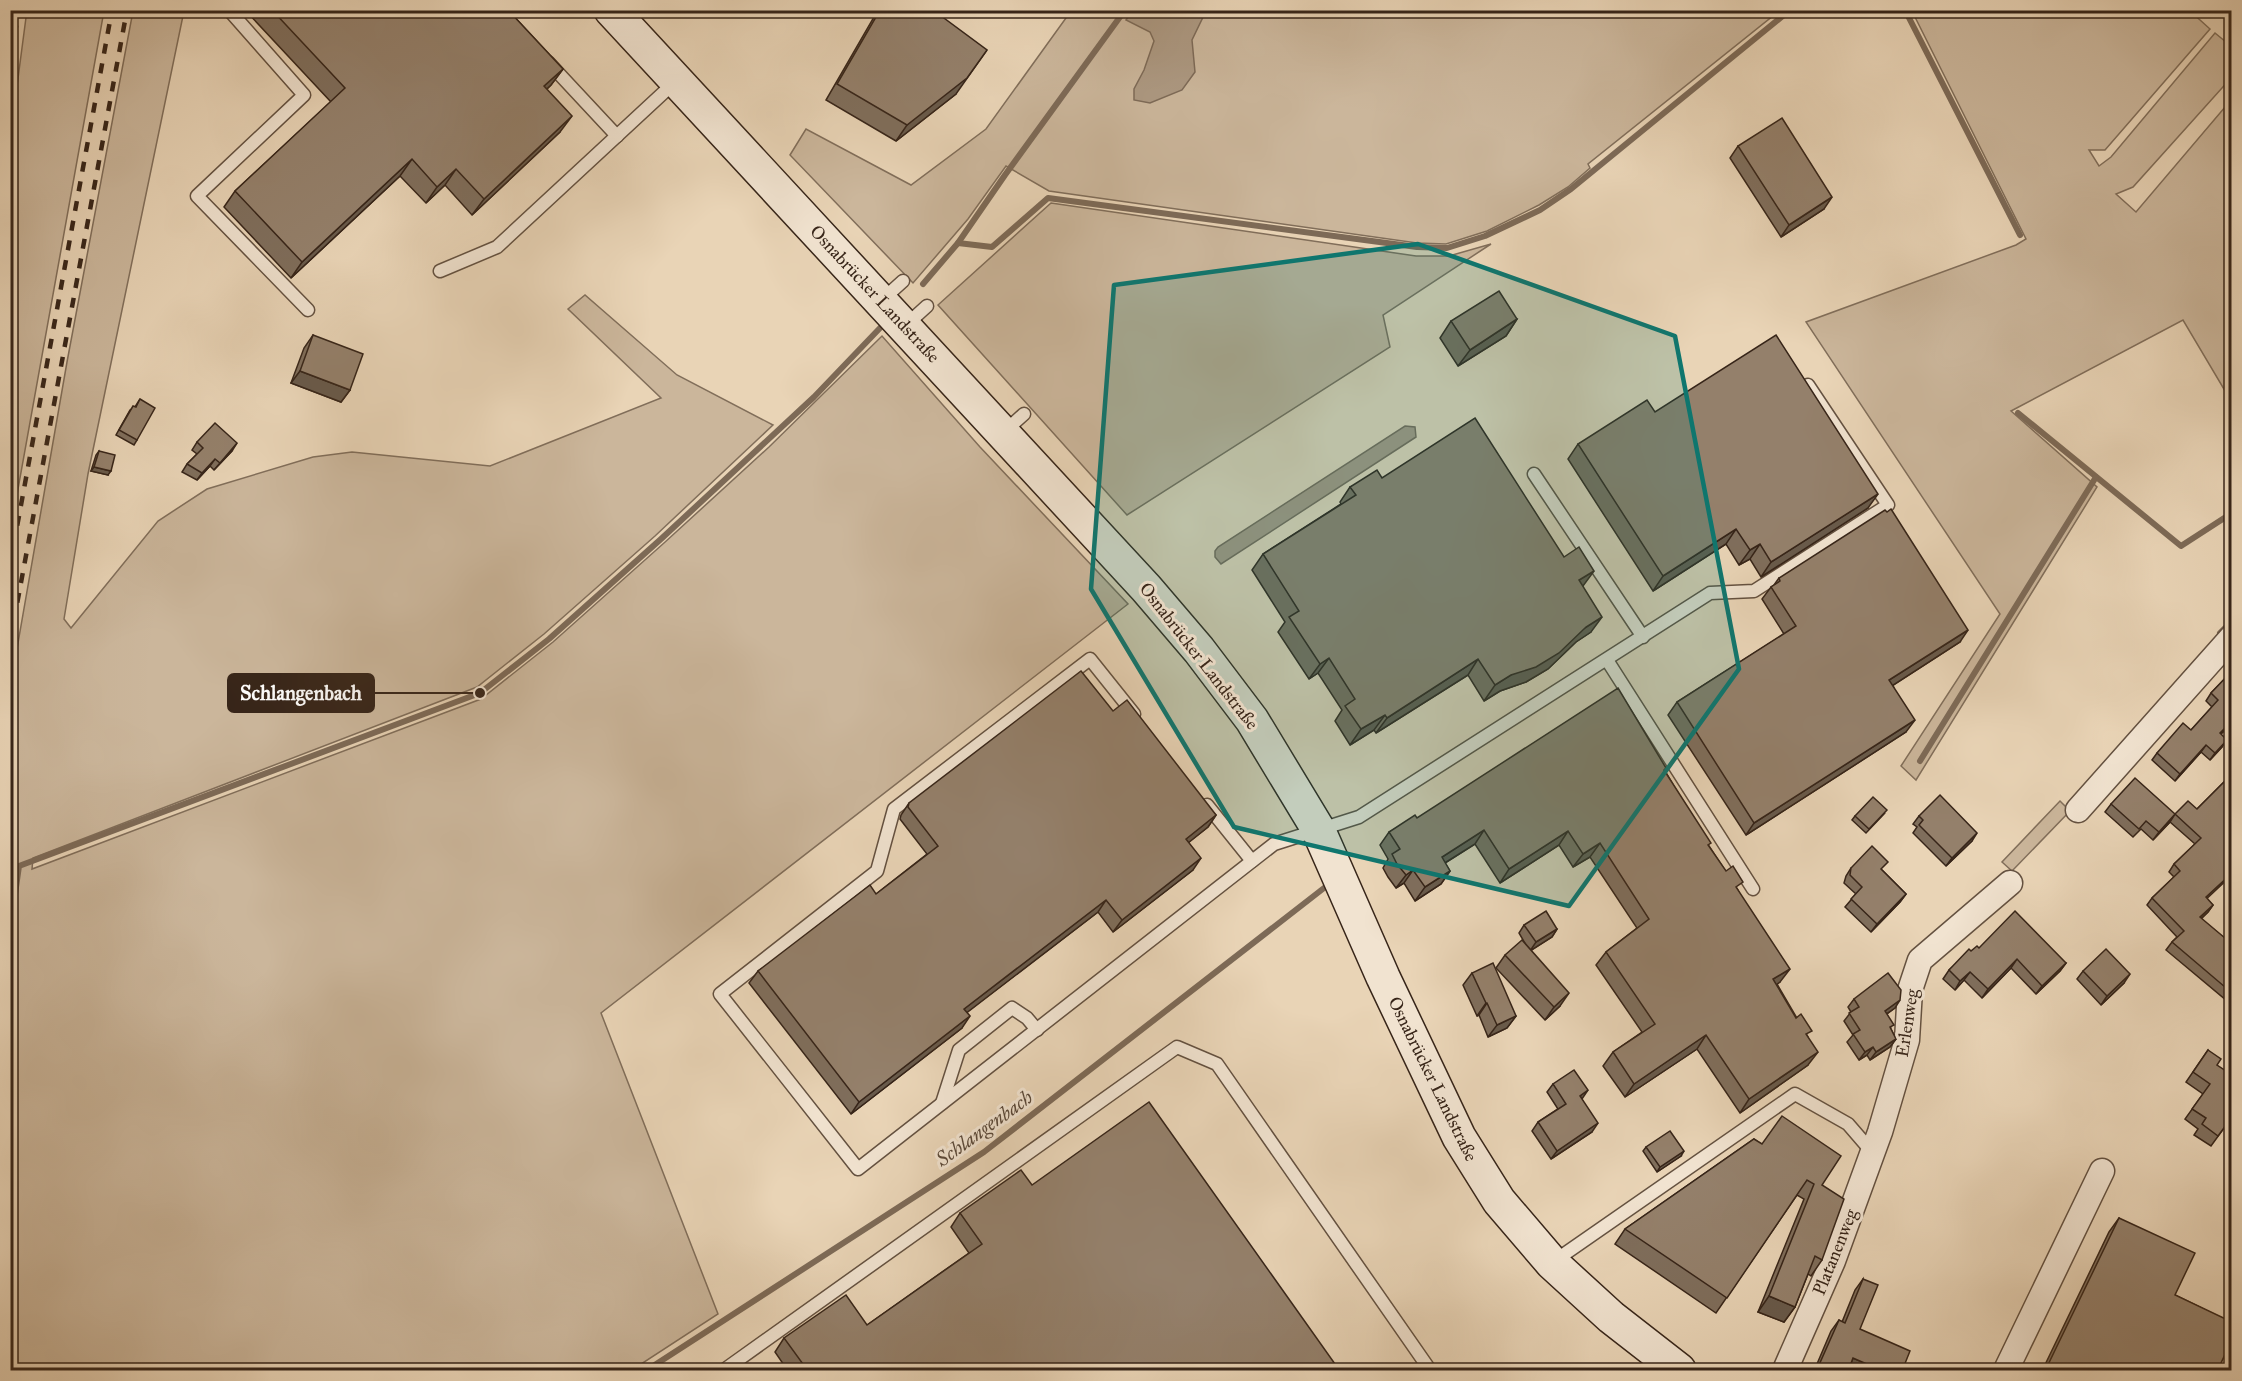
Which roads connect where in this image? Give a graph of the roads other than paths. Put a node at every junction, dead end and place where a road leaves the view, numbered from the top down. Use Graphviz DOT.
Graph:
graph roads {
  1 [pos="229,10"];
  2 [pos="610,10"];
  3 [pos="538,52"];
  4 [pos="676,81"];
  5 [pos="617,135"];
  6 [pos="440,271"];
  7 [pos="308,310"];
  8 [pos="1798,371"];
  9 [pos="1534,474"];
  10 [pos="2232,636"];
  11 [pos="1643,637"];
  12 [pos="1607,660"];
  13 [pos="1142,723"];
  14 [pos="1201,796"];
  15 [pos="2078,810"];
  16 [pos="1318,828"];
  17 [pos="1252,861"];
  18 [pos="2010,883"];
  19 [pos="1753,889"];
  20 [pos="1037,1030"];
  21 [pos="942,1103"];
  22 [pos="1876,1142"];
  23 [pos="2102,1171"];
  24 [pos="1552,1263"];
  25 [pos="724,1371"];
  26 [pos="1430,1371"];
  27 [pos="1679,1371"];
  28 [pos="1785,1371"];
  29 [pos="2006,1371"];
  1 -- 7 [label="lane"];
  2 -- 4 [label="street, Osnabrücker Landstraße"];
  3 -- 5 [label="lane"];
  4 -- 5 [label="lane"];
  4 -- 16 [label="street, Osnabrücker Landstraße"];
  5 -- 6 [label="lane"];
  8 -- 11 [label="lane"];
  9 -- 11 [label="lane"];
  10 -- 15 [label="street"];
  11 -- 12 [label="lane"];
  12 -- 16 [label="lane"];
  12 -- 19 [label="lane"];
  13 -- 21 [label="lane"];
  14 -- 17 [label="lane"];
  16 -- 17 [label="lane"];
  16 -- 24 [label="street, Osnabrücker Landstraße"];
  17 -- 20 [label="lane"];
  18 -- 22 [label="street, Erlenweg"];
  20 -- 21 [label="lane"];
  20 -- 21 [label="lane"];
  22 -- 24 [label="lane"];
  22 -- 28 [label="street, Platanenweg"];
  23 -- 29 [label="street"];
  24 -- 27 [label="street, Osnabrücker Landstraße"];
  25 -- 26 [label="lane"];
}
